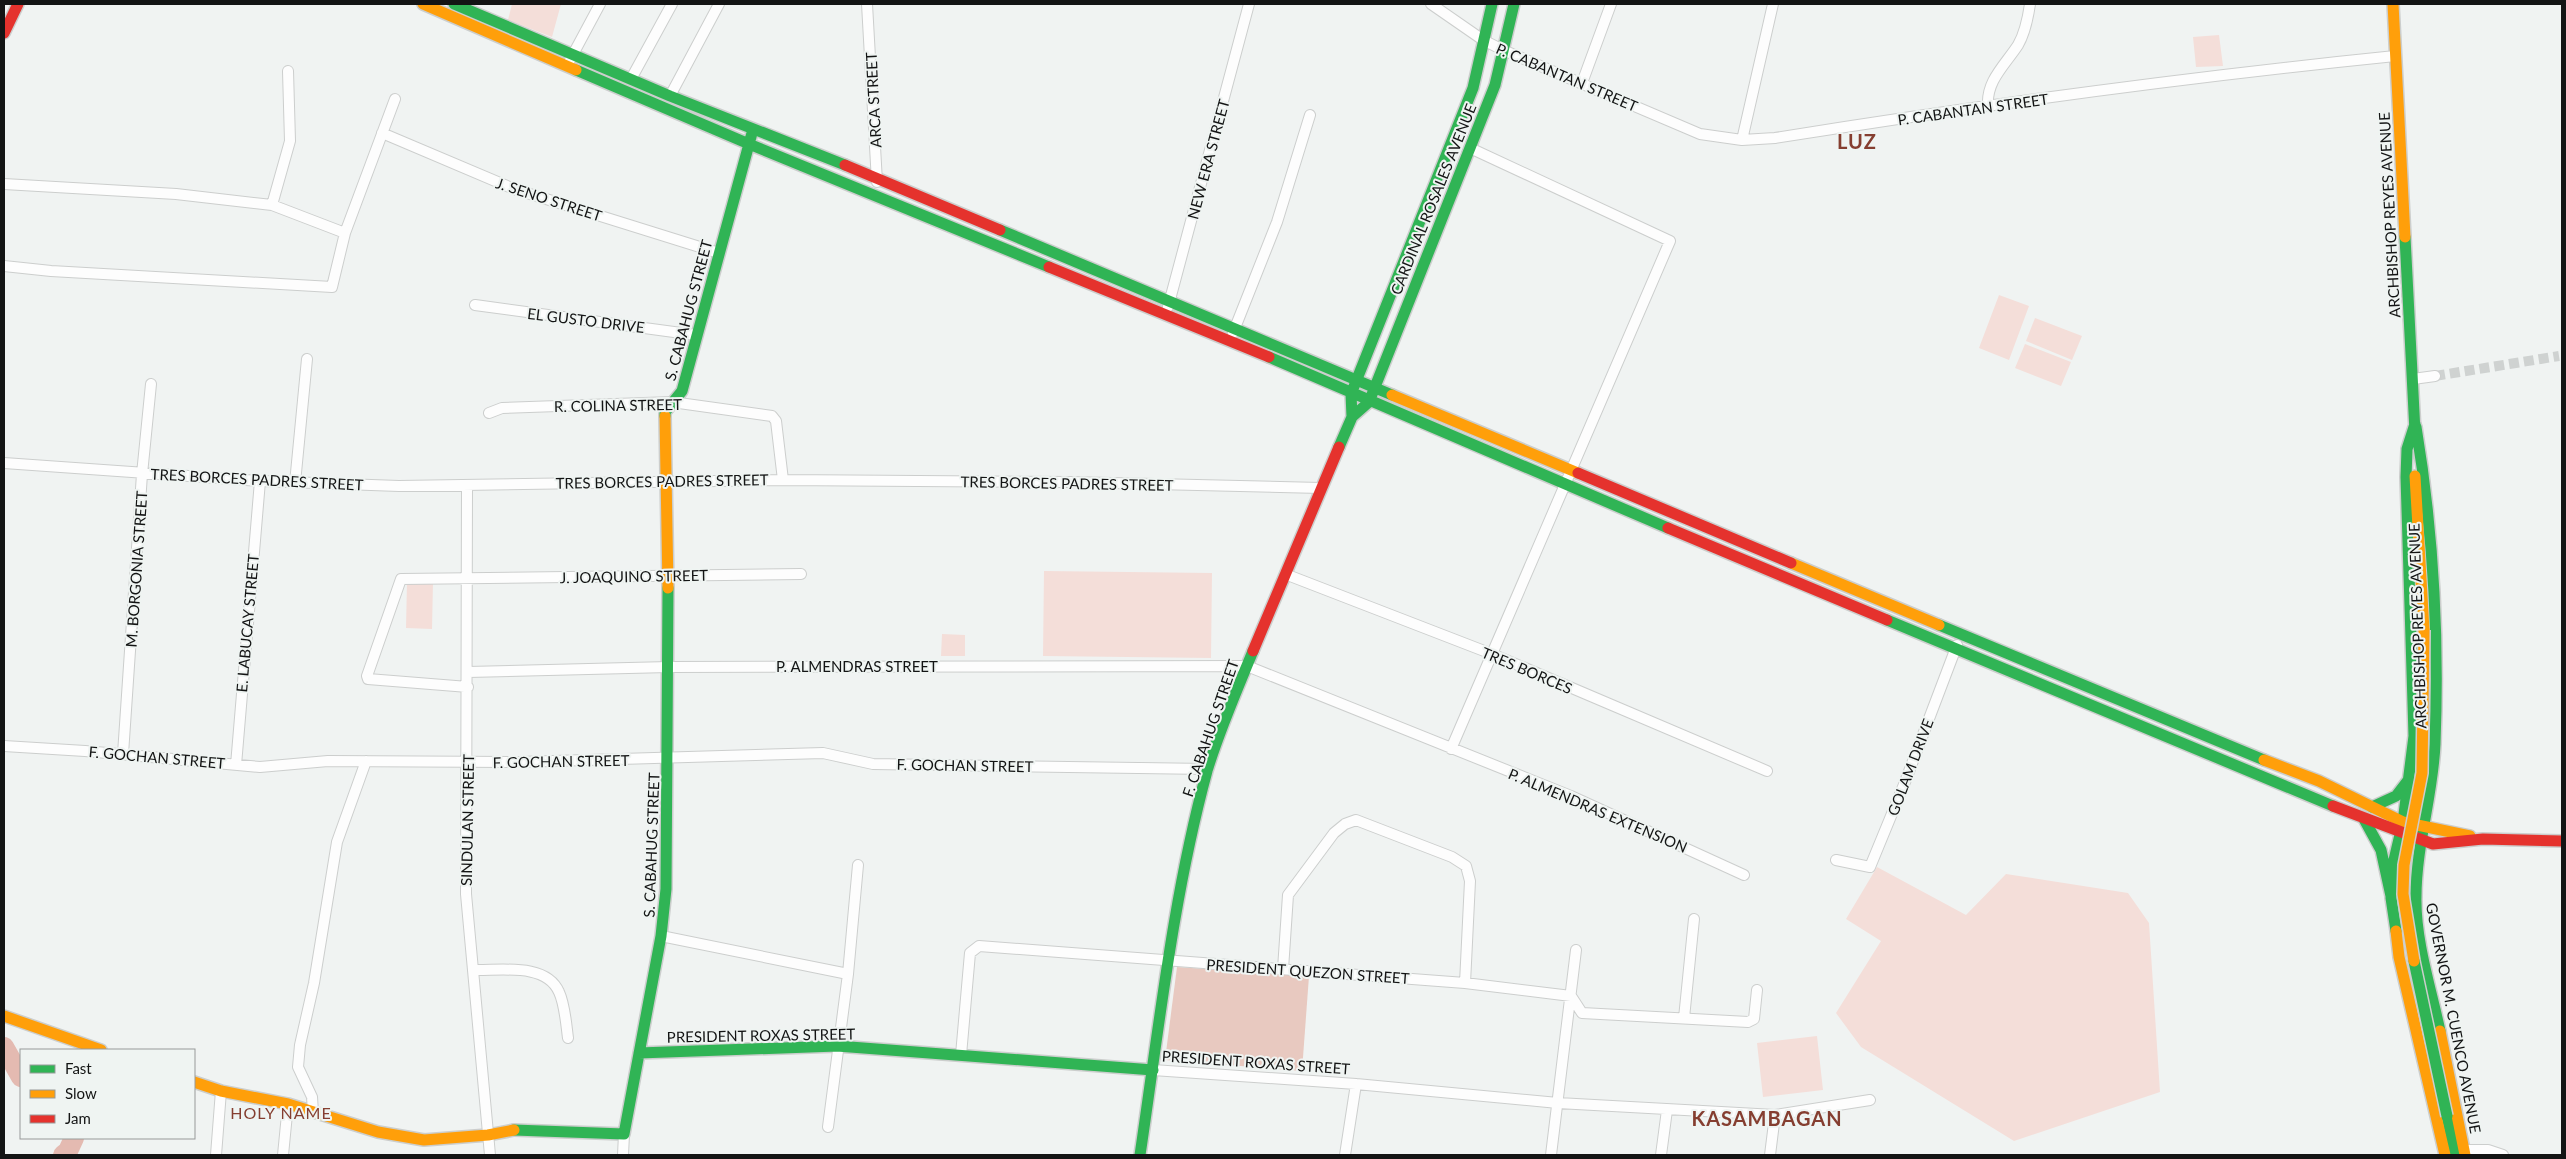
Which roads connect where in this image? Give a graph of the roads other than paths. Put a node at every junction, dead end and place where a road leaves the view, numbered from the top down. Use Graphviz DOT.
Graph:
graph roads {
  1 [pos="18,4"];
  2 [pos="426,4"];
  3 [pos="454,4"];
  4 [pos="600,4"];
  5 [pos="672,4"];
  6 [pos="719,4"];
  7 [pos="867,4"];
  8 [pos="1249,4"];
  9 [pos="1431,4"];
  10 [pos="1492,4"];
  11 [pos="1514,4"];
  12 [pos="1611,4"];
  13 [pos="1773,4"];
  14 [pos="2030,4"];
  15 [pos="2393,4"];
  16 [pos="4,33"];
  17 [pos="1483,40"];
  18 [pos="1503,50"];
  19 [pos="2395,56"];
  20 [pos="570,60"];
  21 [pos="288,71"];
  22 [pos="631,79"];
  23 [pos="1582,83"];
  24 [pos="670,96"];
  25 [pos="395,99"];
  26 [pos="1988,106"];
  27 [pos="1310,115"];
  28 [pos="753,129"];
  29 [pos="382,134"];
  30 [pos="1742,140"];
  31 [pos="749,144"];
  32 [pos="1470,148"];
  33 [pos="877,178"];
  34 [pos="4,184"];
  35 [pos="877,196"];
  36 [pos="272,205"];
  37 [pos="345,233"];
  38 [pos="719,253"];
  39 [pos="4,266"];
  40 [pos="1170,303"];
  41 [pos="475,306"];
  42 [pos="1166,315"];
  43 [pos="1234,330"];
  44 [pos="696,334"];
  45 [pos="1229,341"];
  46 [pos="307,359"];
  47 [pos="2435,376"];
  48 [pos="2413,379"];
  49 [pos="1357,381"];
  50 [pos="151,384"];
  51 [pos="1374,389"];
  52 [pos="1352,394"];
  53 [pos="672,402"];
  54 [pos="1369,402"];
  55 [pos="489,413"];
  56 [pos="1352,417"];
  57 [pos="2415,424"];
  58 [pos="4,464"];
  59 [pos="1570,472"];
  60 [pos="142,474"];
  61 [pos="665,480"];
  62 [pos="783,480"];
  63 [pos="260,481"];
  64 [pos="296,483"];
  65 [pos="467,485"];
  66 [pos="1565,485"];
  67 [pos="1322,488"];
  68 [pos="801,574"];
  69 [pos="1285,574"];
  70 [pos="668,575"];
  71 [pos="467,577"];
  72 [pos="1961,634"];
  73 [pos="1955,649"];
  74 [pos="1492,654"];
  75 [pos="1246,666"];
  76 [pos="669,667"];
  77 [pos="468,672"];
  78 [pos="468,687"];
  79 [pos="4,746"];
  80 [pos="1451,749"];
  81 [pos="123,754"];
  82 [pos="669,759"];
  83 [pos="366,761"];
  84 [pos="468,762"];
  85 [pos="236,765"];
  86 [pos="1208,769"];
  87 [pos="2433,769"];
  88 [pos="1768,771"];
  89 [pos="2410,775"];
  90 [pos="2372,807"];
  91 [pos="2364,819"];
  92 [pos="2403,822"];
  93 [pos="2425,827"];
  94 [pos="2399,834"];
  95 [pos="2483,839"];
  96 [pos="2423,841"];
  97 [pos="2562,841"];
  98 [pos="1836,860"];
  99 [pos="858,865"];
  100 [pos="1744,875"];
  101 [pos="2391,897"];
  102 [pos="2415,899"];
  103 [pos="1694,919"];
  104 [pos="662,936"];
  105 [pos="1576,950"];
  106 [pos="1169,961"];
  107 [pos="1283,969"];
  108 [pos="473,970"];
  109 [pos="848,974"];
  110 [pos="1465,983"];
  111 [pos="1757,990"];
  112 [pos="1571,996"];
  113 [pos="4,1016"];
  114 [pos="1684,1018"];
  115 [pos="568,1038"];
  116 [pos="837,1046"];
  117 [pos="98,1049"];
  118 [pos="639,1053"];
  119 [pos="961,1055"];
  120 [pos="1153,1070"];
  121 [pos="195,1082"];
  122 [pos="1356,1084"];
  123 [pos="221,1091"];
  124 [pos="1870,1100"];
  125 [pos="1558,1103"];
  126 [pos="288,1104"];
  127 [pos="1667,1110"];
  128 [pos="313,1112"];
  129 [pos="1775,1115"];
  130 [pos="2447,1116"];
  131 [pos="828,1127"];
  132 [pos="624,1134"];
  133 [pos="488,1136"];
  134 [pos="2461,1153"];
  135 [pos="216,1155"];
  136 [pos="283,1155"];
  137 [pos="490,1155"];
  138 [pos="623,1155"];
  139 [pos="1140,1155"];
  140 [pos="1345,1155"];
  141 [pos="1550,1155"];
  142 [pos="1660,1155"];
  143 [pos="1770,1155"];
  144 [pos="2445,1155"];
  145 [pos="2503,1155"];
  1 -- 16 [label="main road"];
  2 -- 20 [label="main road"];
  3 -- 20 [label="main road"];
  4 -- 20 [label="street"];
  5 -- 22 [label="street"];
  6 -- 24 [label="street"];
  7 -- 33 [label="street, ARCA STREET"];
  8 -- 40 [label="street, NEW ERA STREET"];
  9 -- 17 [label="street, P. CABANTAN STREET"];
  10 -- 17 [label="main road, CARDINAL ROSALES AVENUE"];
  11 -- 18 [label="main road, CARDINAL ROSALES AVENUE"];
  12 -- 23 [label="street"];
  13 -- 30 [label="street"];
  14 -- 26 [label="street"];
  15 -- 19 [label="main road, ARCHBISHOP REYES AVENUE"];
  17 -- 18 [label="street, P. CABANTAN STREET"];
  17 -- 49 [label="main road, CARDINAL ROSALES AVENUE"];
  18 -- 23 [label="street, P. CABANTAN STREET"];
  18 -- 32 [label="main road, CARDINAL ROSALES AVENUE"];
  19 -- 26 [label="street, P. CABANTAN STREET"];
  19 -- 48 [label="main road, ARCHBISHOP REYES AVENUE"];
  20 -- 22 [label="main road"];
  20 -- 31 [label="main road"];
  21 -- 36 [label="street"];
  22 -- 24 [label="main road"];
  23 -- 30 [label="street, P. CABANTAN STREET"];
  24 -- 28 [label="main road"];
  25 -- 29 [label="street"];
  26 -- 30 [label="street, P. CABANTAN STREET"];
  27 -- 43 [label="street"];
  28 -- 31 [label="main road, S. CABAHUG STREET"];
  28 -- 33 [label="main road"];
  29 -- 37 [label="street"];
  29 -- 38 [label="street, J. SENO STREET"];
  31 -- 35 [label="main road"];
  31 -- 38 [label="main road, S. CABAHUG STREET"];
  32 -- 51 [label="main road, CARDINAL ROSALES AVENUE"];
  32 -- 59 [label="street"];
  33 -- 35 [label="street, ARCA STREET"];
  33 -- 40 [label="main road"];
  34 -- 36 [label="street"];
  35 -- 42 [label="main road"];
  36 -- 37 [label="street"];
  37 -- 39 [label="street"];
  38 -- 44 [label="main road, S. CABAHUG STREET"];
  40 -- 42 [label="street, NEW ERA STREET"];
  40 -- 43 [label="main road"];
  41 -- 44 [label="street, EL GUSTO DRIVE"];
  42 -- 45 [label="main road"];
  43 -- 45 [label="street"];
  43 -- 49 [label="main road"];
  44 -- 53 [label="main road, S. CABAHUG STREET"];
  45 -- 52 [label="main road"];
  46 -- 64 [label="street"];
  47 -- 48 [label="street"];
  48 -- 57 [label="main road, ARCHBISHOP REYES AVENUE"];
  49 -- 51 [label="main road"];
  49 -- 52 [label="main road, CARDINAL ROSALES AVENUE"];
  50 -- 60 [label="street, M. BORGONIA STREET"];
  51 -- 54 [label="main road, CARDINAL ROSALES AVENUE"];
  51 -- 59 [label="main road"];
  52 -- 54 [label="main road"];
  52 -- 56 [label="main road, F. CABAHUG STREET"];
  53 -- 55 [label="street, R. COLINA STREET"];
  53 -- 61 [label="main road, S. CABAHUG STREET"];
  53 -- 62 [label="street, R. COLINA STREET"];
  54 -- 56 [label="main road, F. CABAHUG STREET"];
  54 -- 66 [label="main road"];
  56 -- 67 [label="main road, F. CABAHUG STREET"];
  57 -- 87 [label="main road, ARCHBISHOP REYES AVENUE"];
  57 -- 89 [label="main road, ARCHBISHOP REYES AVENUE"];
  57 -- 130 [label="main road, ARCHBISHOP REYES AVENUE, bridge"];
  58 -- 60 [label="street, TRES BORCES PADRES STREET"];
  59 -- 66 [label="street"];
  59 -- 72 [label="main road"];
  60 -- 63 [label="street, TRES BORCES PADRES STREET"];
  60 -- 81 [label="street, M. BORGONIA STREET"];
  61 -- 62 [label="street, TRES BORCES PADRES STREET"];
  61 -- 65 [label="street, TRES BORCES PADRES STREET"];
  61 -- 70 [label="main road, S. CABAHUG STREET"];
  62 -- 67 [label="street, TRES BORCES PADRES STREET"];
  63 -- 64 [label="street, TRES BORCES PADRES STREET"];
  63 -- 85 [label="street, E. LABUCAY STREET"];
  64 -- 65 [label="street, TRES BORCES PADRES STREET"];
  65 -- 71 [label="street, SINDULAN STREET"];
  66 -- 73 [label="main road"];
  66 -- 74 [label="street"];
  67 -- 69 [label="main road, F. CABAHUG STREET"];
  68 -- 70 [label="street, J. JOAQUINO STREET"];
  69 -- 74 [label="street, TRES BORCES"];
  69 -- 75 [label="main road, F. CABAHUG STREET"];
  70 -- 71 [label="street, J. JOAQUINO STREET"];
  70 -- 76 [label="main road, S. CABAHUG STREET"];
  71 -- 77 [label="street, SINDULAN STREET"];
  71 -- 78 [label="street, J. JOAQUINO STREET"];
  72 -- 73 [label="street, GOLAM DRIVE"];
  72 -- 90 [label="main road"];
  73 -- 91 [label="main road"];
  73 -- 98 [label="street, GOLAM DRIVE"];
  74 -- 80 [label="street"];
  74 -- 88 [label="street, TRES BORCES"];
  75 -- 76 [label="street, P. ALMENDRAS STREET"];
  75 -- 80 [label="street, P. ALMENDRAS EXTENSION"];
  75 -- 86 [label="main road, F. CABAHUG STREET"];
  76 -- 77 [label="street, P. ALMENDRAS STREET"];
  76 -- 82 [label="main road, S. CABAHUG STREET"];
  77 -- 78 [label="street, SINDULAN STREET"];
  78 -- 84 [label="street, SINDULAN STREET"];
  79 -- 81 [label="street, F. GOCHAN STREET"];
  80 -- 100 [label="street, P. ALMENDRAS EXTENSION"];
  81 -- 85 [label="street, F. GOCHAN STREET"];
  82 -- 84 [label="street, F. GOCHAN STREET"];
  82 -- 86 [label="street, F. GOCHAN STREET"];
  82 -- 104 [label="main road, S. CABAHUG STREET"];
  83 -- 84 [label="street, F. GOCHAN STREET"];
  83 -- 85 [label="street, F. GOCHAN STREET"];
  83 -- 128 [label="street"];
  84 -- 108 [label="street, SINDULAN STREET"];
  86 -- 106 [label="main road, F. CABAHUG STREET"];
  87 -- 89 [label="main road"];
  87 -- 93 [label="main road, ARCHBISHOP REYES AVENUE"];
  89 -- 90 [label="main road"];
  89 -- 92 [label="main road, ARCHBISHOP REYES AVENUE"];
  90 -- 92 [label="main road"];
  91 -- 94 [label="main road"];
  91 -- 101 [label="main road"];
  92 -- 93 [label="main road"];
  92 -- 94 [label="main road"];
  93 -- 95 [label="main road"];
  93 -- 96 [label="main road, GOVERNOR M. CUENCO AVENUE"];
  94 -- 96 [label="main road"];
  94 -- 101 [label="main road"];
  95 -- 96 [label="main road"];
  95 -- 97 [label="main road"];
  96 -- 102 [label="main road, GOVERNOR M. CUENCO AVENUE"];
  99 -- 109 [label="street"];
  101 -- 102 [label="main road"];
  101 -- 144 [label="main road"];
  102 -- 134 [label="main road, GOVERNOR M. CUENCO AVENUE"];
  103 -- 114 [label="street"];
  104 -- 109 [label="street"];
  104 -- 118 [label="main road, S. CABAHUG STREET"];
  105 -- 112 [label="street"];
  106 -- 107 [label="street, PRESIDENT QUEZON STREET"];
  106 -- 119 [label="street, PRESIDENT QUEZON STREET"];
  106 -- 120 [label="main road, F. CABAHUG STREET"];
  107 -- 110 [label="street, PRESIDENT QUEZON STREET"];
  107 -- 110 [label="street"];
  108 -- 115 [label="street"];
  108 -- 133 [label="street, SINDULAN STREET"];
  109 -- 116 [label="street"];
  110 -- 112 [label="street, PRESIDENT QUEZON STREET"];
  111 -- 114 [label="street"];
  112 -- 114 [label="street"];
  112 -- 125 [label="street"];
  113 -- 117 [label="main road"];
  116 -- 118 [label="main road, PRESIDENT ROXAS STREET"];
  116 -- 119 [label="main road, PRESIDENT ROXAS STREET"];
  116 -- 131 [label="street"];
  118 -- 132 [label="main road, S. CABAHUG STREET"];
  119 -- 120 [label="main road, PRESIDENT ROXAS STREET"];
  120 -- 122 [label="street, PRESIDENT ROXAS STREET"];
  120 -- 139 [label="main road, F. CABAHUG STREET"];
  121 -- 123 [label="main road"];
  122 -- 125 [label="street, PRESIDENT ROXAS STREET"];
  122 -- 140 [label="street"];
  123 -- 126 [label="main road"];
  123 -- 135 [label="street"];
  124 -- 129 [label="street, PRESIDENT ROXAS STREET"];
  125 -- 127 [label="street, PRESIDENT ROXAS STREET"];
  125 -- 141 [label="street"];
  126 -- 128 [label="main road"];
  126 -- 136 [label="street"];
  127 -- 129 [label="street, PRESIDENT ROXAS STREET"];
  127 -- 142 [label="street"];
  128 -- 133 [label="main road"];
  129 -- 143 [label="street"];
  130 -- 134 [label="main road, GOVERNOR M. CUENCO AVENUE"];
  132 -- 133 [label="main road"];
  132 -- 138 [label="street"];
  133 -- 137 [label="street, SINDULAN STREET"];
  134 -- 145 [label="street"];
}
